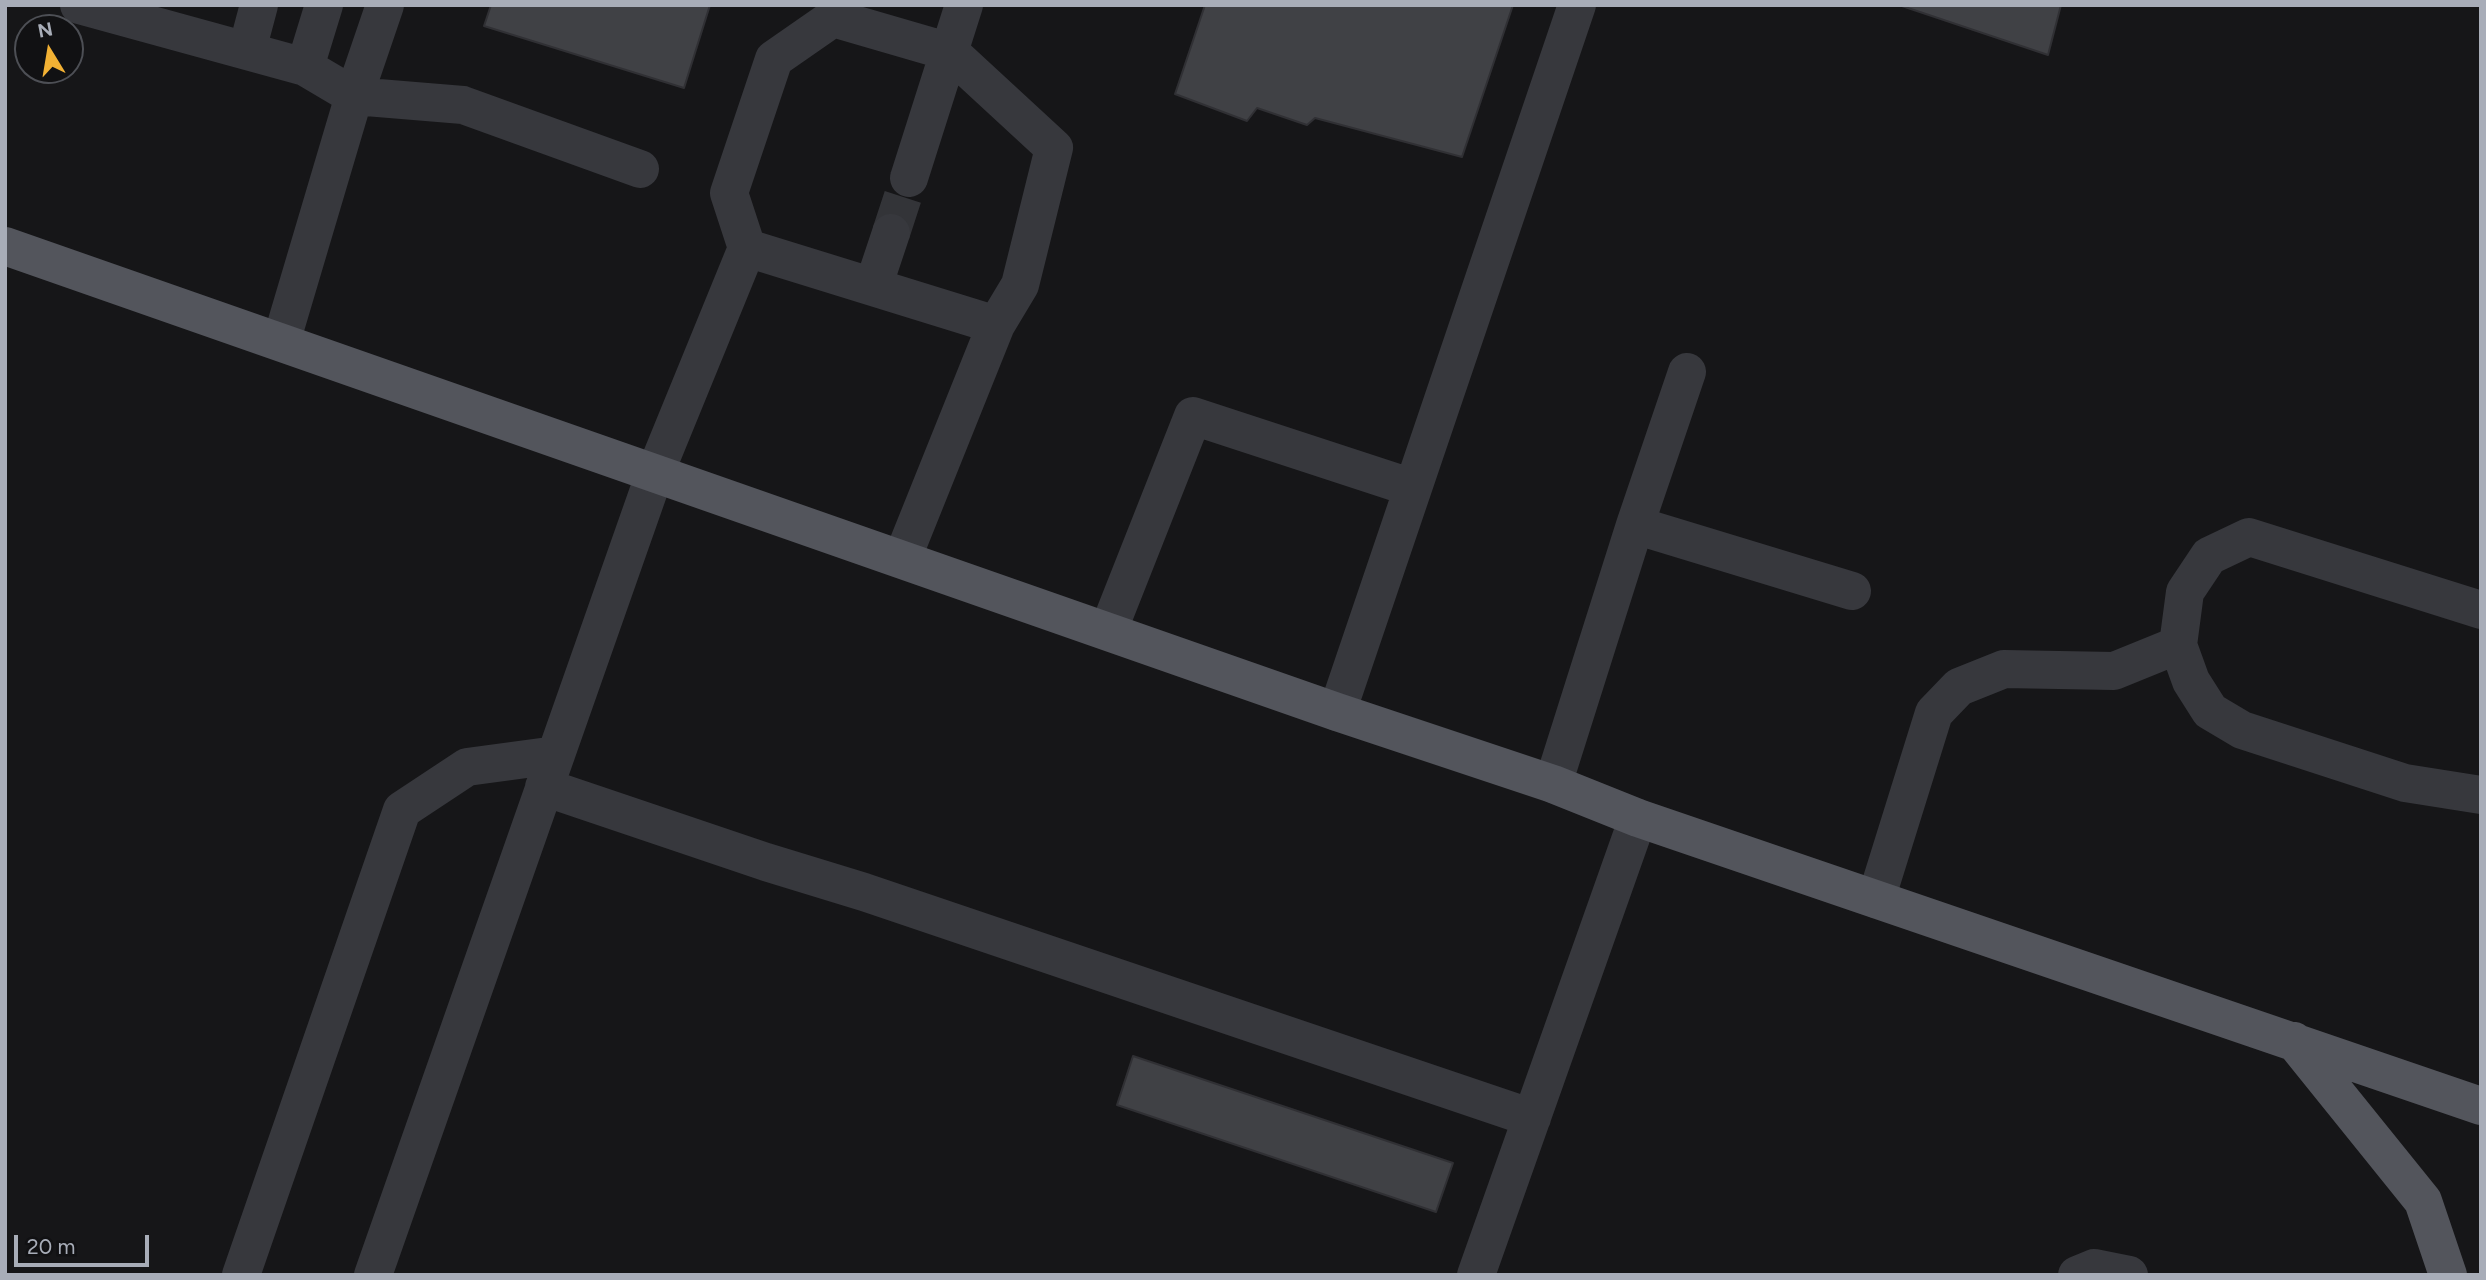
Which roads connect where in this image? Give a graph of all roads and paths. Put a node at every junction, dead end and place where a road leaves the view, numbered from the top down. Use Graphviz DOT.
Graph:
graph roads {
  1 [pos="79,5"];
  2 [pos="259,5"];
  3 [pos="324,5"];
  4 [pos="384,5"];
  5 [pos="964,5"];
  6 [pos="1577,5"];
  7 [pos="834,12"];
  8 [pos="247,50"];
  9 [pos="950,52"];
  10 [pos="305,67"];
  11 [pos="354,96"];
  12 [pos="640,169"];
  13 [pos="909,178"];
  14 [pos="891,233"];
  15 [pos="5,246"];
  16 [pos="747,248"];
  17 [pos="873,287"];
  18 [pos="996,325"];
  19 [pos="281,342"];
  20 [pos="1687,372"];
  21 [pos="655,473"];
  22 [pos="1413,488"];
  23 [pos="1635,525"];
  24 [pos="902,559"];
  25 [pos="1852,591"];
  26 [pos="2481,610"];
  27 [pos="1108,631"];
  28 [pos="2178,645"];
  29 [pos="1337,712"];
  30 [pos="550,771"];
  31 [pos="1553,784"];
  32 [pos="2481,794"];
  33 [pos="1638,818"];
  34 [pos="1876,899"];
  35 [pos="2294,1041"];
  36 [pos="2481,1106"];
  37 [pos="1532,1118"];
  38 [pos="241,1275"];
  39 [pos="373,1275"];
  40 [pos="1476,1275"];
  41 [pos="2077,1275"];
  42 [pos="2129,1275"];
  43 [pos="2448,1275"];
  1 -- 8 [label="street"];
  2 -- 8 [label="street"];
  3 -- 10 [label="street"];
  4 -- 11 [label="street"];
  5 -- 9 [label="street"];
  6 -- 22 [label="street"];
  7 -- 9 [label="street"];
  7 -- 16 [label="street"];
  8 -- 10 [label="street"];
  9 -- 13 [label="street"];
  9 -- 18 [label="street"];
  10 -- 11 [label="street"];
  11 -- 12 [label="street"];
  11 -- 19 [label="street"];
  14 -- 17 [label="street"];
  15 -- 19 [label="main road"];
  16 -- 17 [label="street"];
  16 -- 21 [label="street"];
  17 -- 18 [label="street"];
  18 -- 24 [label="street"];
  19 -- 21 [label="main road"];
  20 -- 23 [label="street"];
  21 -- 24 [label="main road"];
  21 -- 30 [label="street"];
  22 -- 27 [label="street"];
  22 -- 29 [label="street"];
  23 -- 25 [label="street"];
  23 -- 31 [label="street"];
  24 -- 27 [label="main road"];
  26 -- 28 [label="street"];
  27 -- 29 [label="main road"];
  28 -- 32 [label="street"];
  28 -- 34 [label="street"];
  29 -- 31 [label="main road"];
  30 -- 37 [label="street"];
  30 -- 38 [label="street"];
  30 -- 39 [label="street"];
  31 -- 33 [label="main road"];
  33 -- 34 [label="main road"];
  33 -- 37 [label="street"];
  34 -- 35 [label="main road"];
  35 -- 36 [label="main road"];
  35 -- 43 [label="main road"];
  37 -- 40 [label="street"];
  41 -- 42 [label="street"];
}
